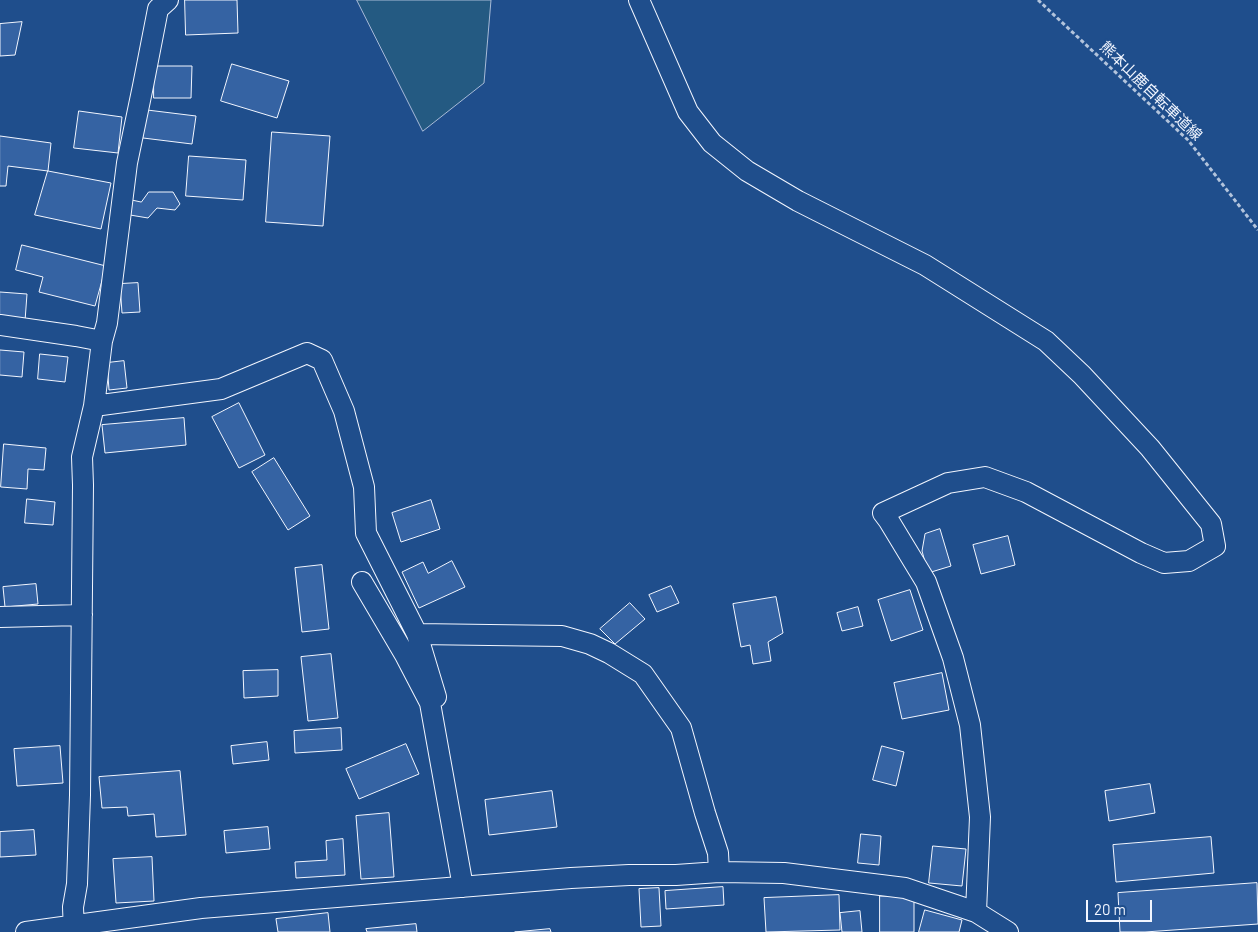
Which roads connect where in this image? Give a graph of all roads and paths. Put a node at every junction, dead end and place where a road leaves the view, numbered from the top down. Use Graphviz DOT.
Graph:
graph roads {
  1 [pos="168,0"];
  2 [pos="639,0"];
  3 [pos="1038,0"];
  4 [pos="1258,230"];
  5 [pos="0,325"];
  6 [pos="102,341"];
  7 [pos="94,406"];
  8 [pos="362,582"];
  9 [pos="82,615"];
  10 [pos="0,617"];
  11 [pos="417,634"];
  12 [pos="430,703"];
  13 [pos="719,872"];
  14 [pos="463,887"];
  15 [pos="976,912"];
  16 [pos="74,929"];
  17 [pos="26,932"];
  18 [pos="1008,932"];
  1 -- 6 [label="street"];
  2 -- 15 [label="street"];
  3 -- 4 [label="path, 熊本山鹿自転車道線"];
  5 -- 6 [label="street"];
  6 -- 7 [label="street"];
  7 -- 9 [label="street"];
  7 -- 11 [label="street"];
  8 -- 12 [label="street"];
  9 -- 10 [label="street"];
  9 -- 16 [label="street"];
  11 -- 12 [label="street"];
  11 -- 13 [label="street"];
  12 -- 14 [label="street"];
  13 -- 14 [label="street"];
  13 -- 15 [label="street"];
  14 -- 16 [label="street"];
  15 -- 18 [label="street"];
  16 -- 17 [label="street"];
}
